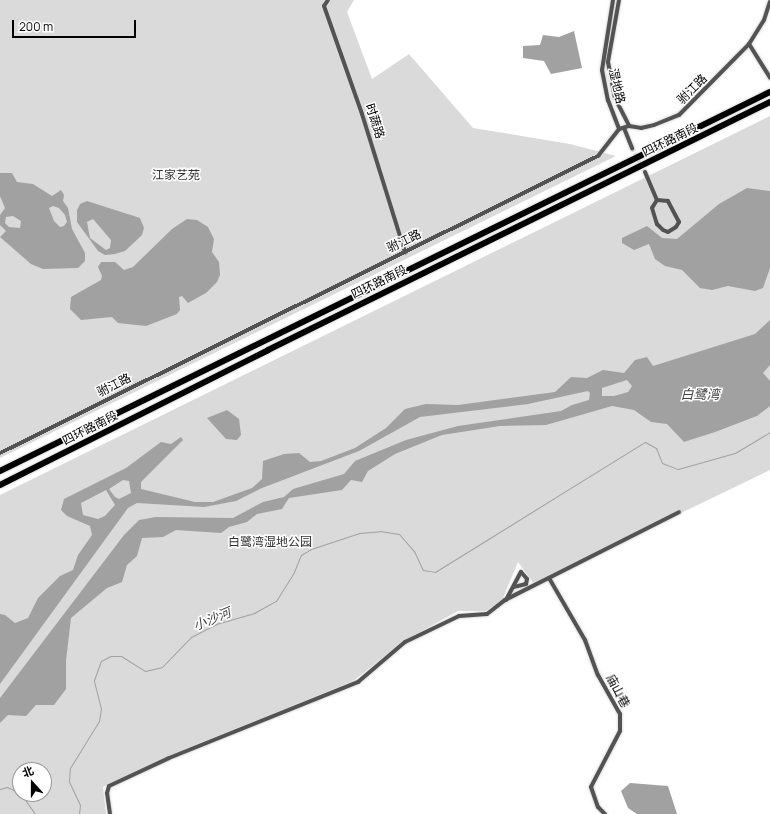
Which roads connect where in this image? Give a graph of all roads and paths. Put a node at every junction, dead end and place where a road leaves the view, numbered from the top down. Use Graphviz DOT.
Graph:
graph roads {
  1 [pos="328,0"];
  2 [pos="614,0"];
  3 [pos="619,0"];
  4 [pos="770,2"];
  5 [pos="749,44"];
  6 [pos="770,78"];
  7 [pos="770,92"];
  8 [pos="770,102"];
  9 [pos="628,126"];
  10 [pos="622,129"];
  11 [pos="632,148"];
  12 [pos="645,172"];
  13 [pos="657,200"];
  14 [pos="405,252"];
  15 [pos="0,453"];
  16 [pos="0,471"];
  17 [pos="0,486"];
  18 [pos="679,512"];
  19 [pos="549,578"];
  20 [pos="514,587"];
  21 [pos="505,600"];
  22 [pos="110,814"];
  23 [pos="605,814"];
  1 -- 14 [label="street, 时蔬路"];
  2 -- 10 [label="street, 湿地路"];
  3 -- 9 [label="street, 湿地路"];
  4 -- 5 [label="street, 驸江路"];
  5 -- 6 [label="street"];
  5 -- 9 [label="street, 驸江路"];
  7 -- 16 [label="highway, 四环路南段"];
  8 -- 17 [label="highway, 四环路南段"];
  9 -- 10 [label="street, 驸江路"];
  10 -- 11 [label="street, 湿地路"];
  10 -- 14 [label="street, 驸江路"];
  12 -- 13 [label="street"];
  13 -- 13 [label="street"];
  14 -- 15 [label="street, 驸江路"];
  18 -- 19 [label="street"];
  19 -- 21 [label="street"];
  19 -- 23 [label="street, 庙山巷"];
  20 -- 21 [label="street"];
  21 -- 22 [label="street"];
}
